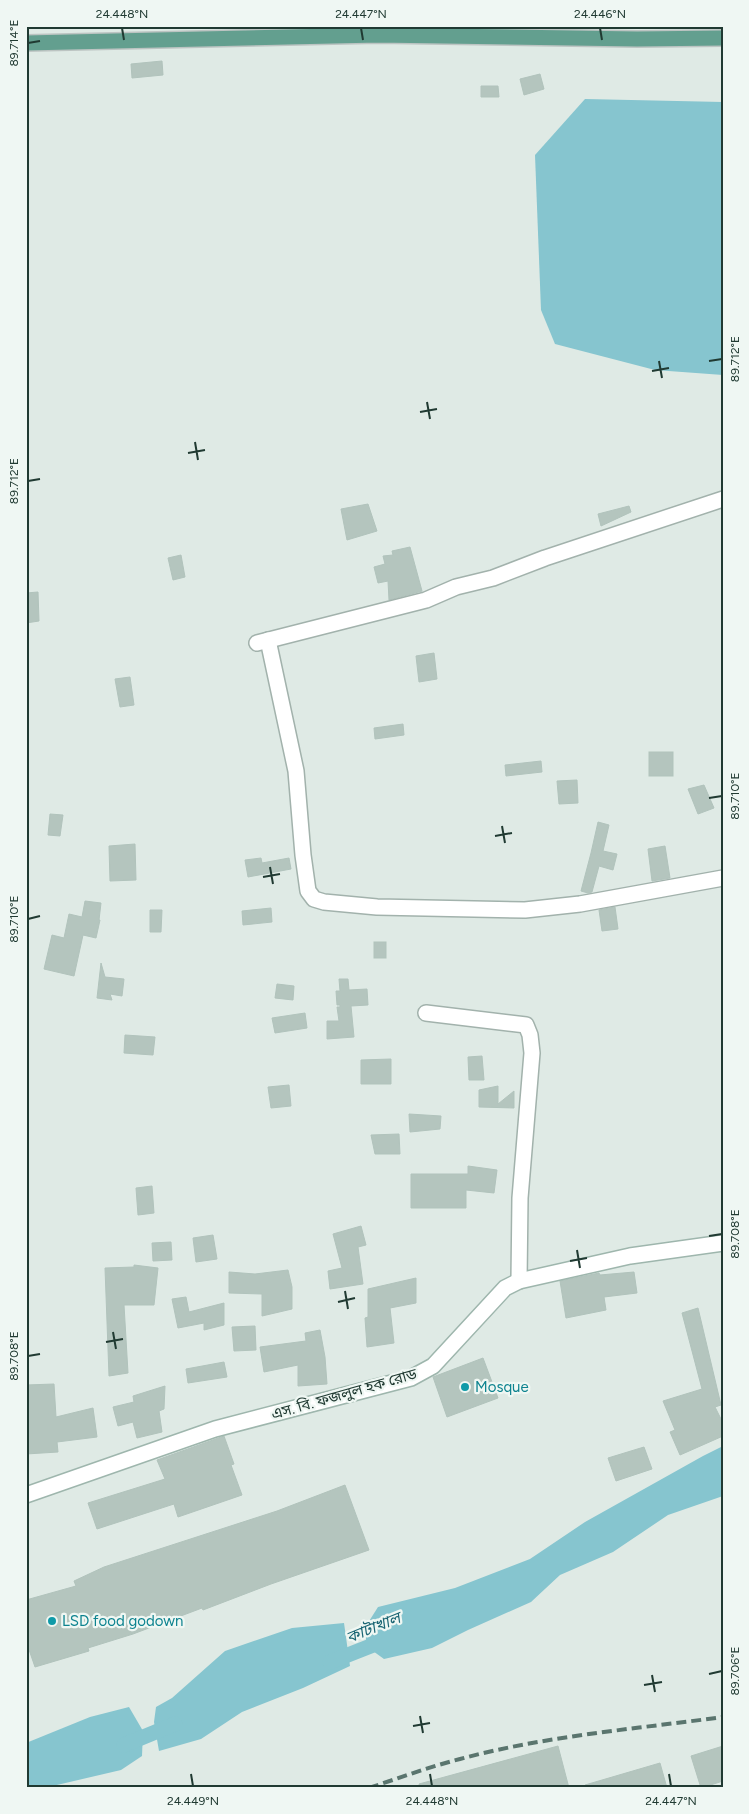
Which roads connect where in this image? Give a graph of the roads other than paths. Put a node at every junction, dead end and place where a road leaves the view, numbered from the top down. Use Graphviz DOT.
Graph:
graph roads {
  1 [pos="723,38"];
  2 [pos="26,43"];
  3 [pos="723,499"];
  4 [pos="723,878"];
  5 [pos="426,1013"];
  6 [pos="723,1243"];
  7 [pos="519,1280"];
  8 [pos="26,1495"];
  1 -- 2 [label="main road"];
  3 -- 4 [label="street"];
  5 -- 7 [label="street"];
  6 -- 7 [label="street, এস. বি. ফজলুল হক রোড"];
  7 -- 8 [label="street, এস. বি. ফজলুল হক রোড"];
}
